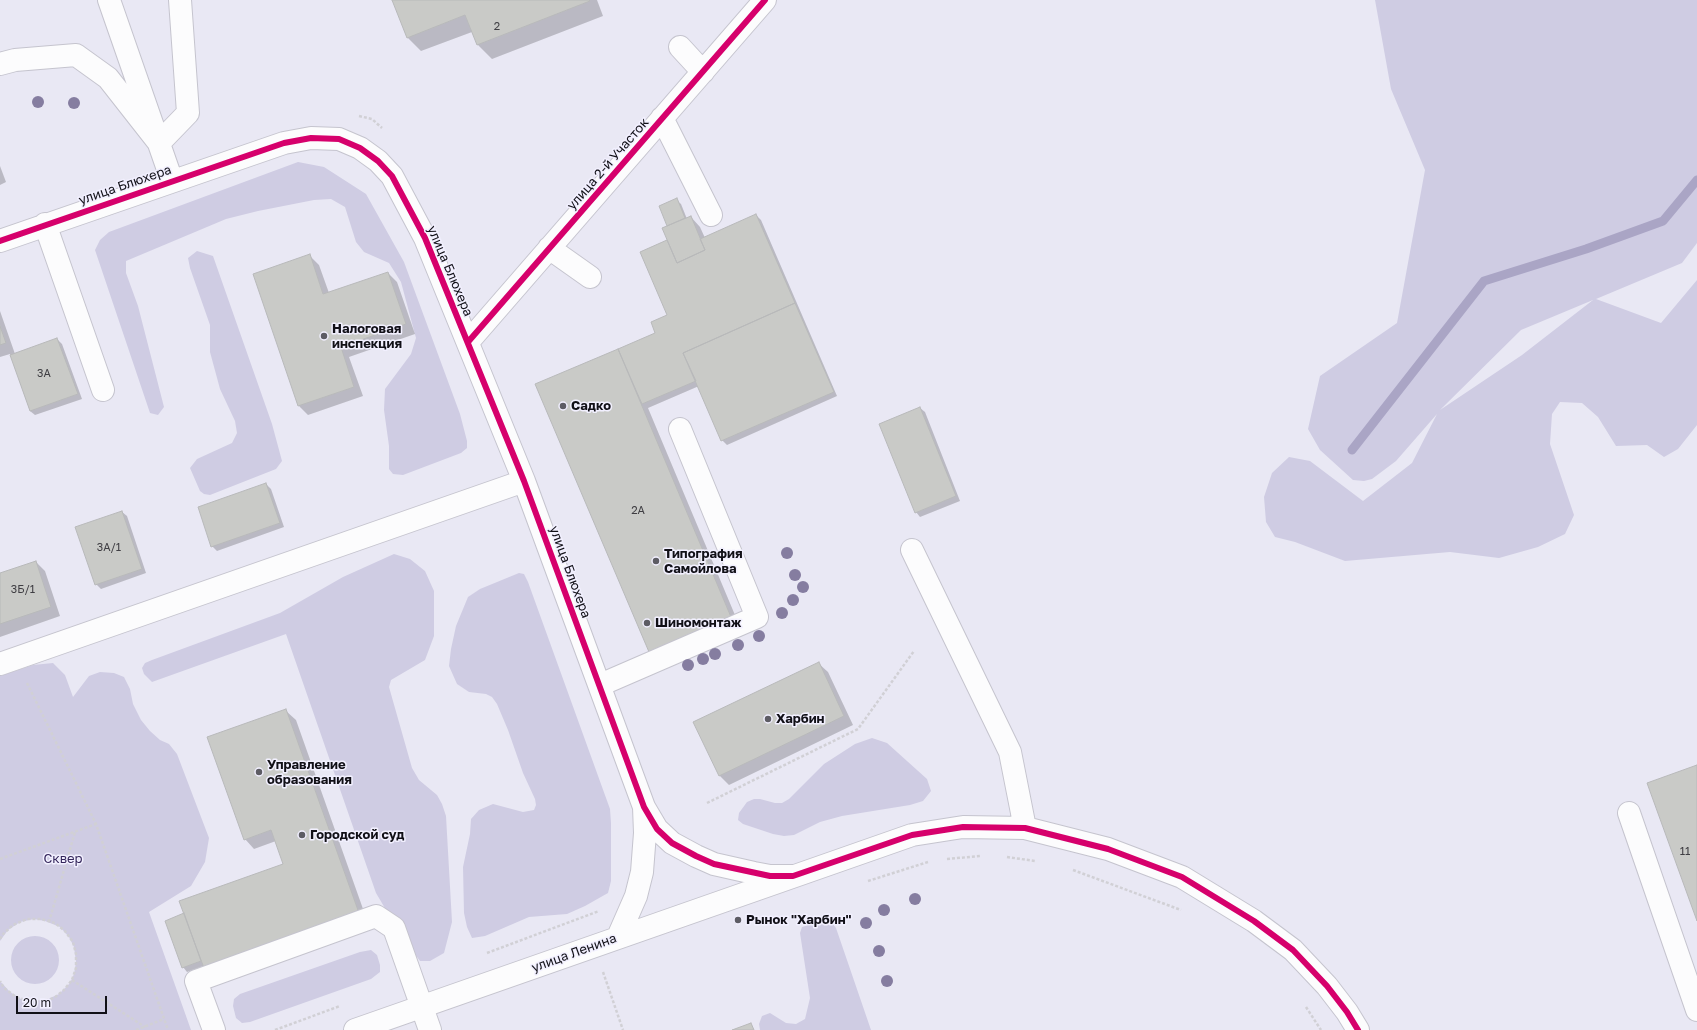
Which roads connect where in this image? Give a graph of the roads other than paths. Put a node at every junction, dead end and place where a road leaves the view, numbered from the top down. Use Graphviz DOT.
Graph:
graph roads {
  1 [pos="109,0"];
  2 [pos="180,0"];
  3 [pos="765,0"];
  4 [pos="680,47"];
  5 [pos="0,64"];
  6 [pos="703,72"];
  7 [pos="662,118"];
  8 [pos="158,143"];
  9 [pos="172,181"];
  10 [pos="711,215"];
  11 [pos="45,224"];
  12 [pos="0,241"];
  13 [pos="549,248"];
  14 [pos="590,278"];
  15 [pos="468,342"];
  16 [pos="103,390"];
  17 [pos="680,429"];
  18 [pos="524,481"];
  19 [pos="912,550"];
  20 [pos="7,661"];
  21 [pos="600,685"];
  22 [pos="644,807"];
  23 [pos="1629,813"];
  24 [pos="1025,828"];
  25 [pos="793,876"];
  26 [pos="618,937"];
  27 [pos="422,1006"];
  28 [pos="1697,1010"];
  29 [pos="214,1030"];
  30 [pos="355,1030"];
  31 [pos="430,1030"];
  32 [pos="1358,1030"];
  1 -- 8 [label="street"];
  2 -- 8 [label="street"];
  3 -- 6 [label="street, улица 2-й Участок"];
  4 -- 6 [label="street"];
  5 -- 8 [label="street"];
  6 -- 7 [label="street, улица 2-й Участок"];
  7 -- 10 [label="street"];
  7 -- 13 [label="street, улица 2-й Участок"];
  8 -- 9 [label="street"];
  9 -- 11 [label="street, улица Блюхера"];
  9 -- 15 [label="street, улица Блюхера"];
  11 -- 12 [label="street, улица Блюхера"];
  11 -- 16 [label="street"];
  13 -- 14 [label="street"];
  13 -- 15 [label="street, улица 2-й Участок"];
  15 -- 18 [label="street, улица Блюхера"];
  17 -- 21 [label="street"];
  18 -- 20 [label="street"];
  18 -- 21 [label="street, улица Блюхера"];
  19 -- 24 [label="street"];
  21 -- 22 [label="street, улица Блюхера"];
  22 -- 25 [label="street, улица Блюхера"];
  22 -- 26 [label="street"];
  23 -- 28 [label="street"];
  24 -- 25 [label="street, улица Ленина"];
  24 -- 32 [label="street, улица Ленина"];
  25 -- 26 [label="street, улица Ленина"];
  26 -- 27 [label="street, улица Ленина"];
  27 -- 29 [label="street"];
  27 -- 30 [label="street, улица Ленина"];
  27 -- 31 [label="street"];
}
